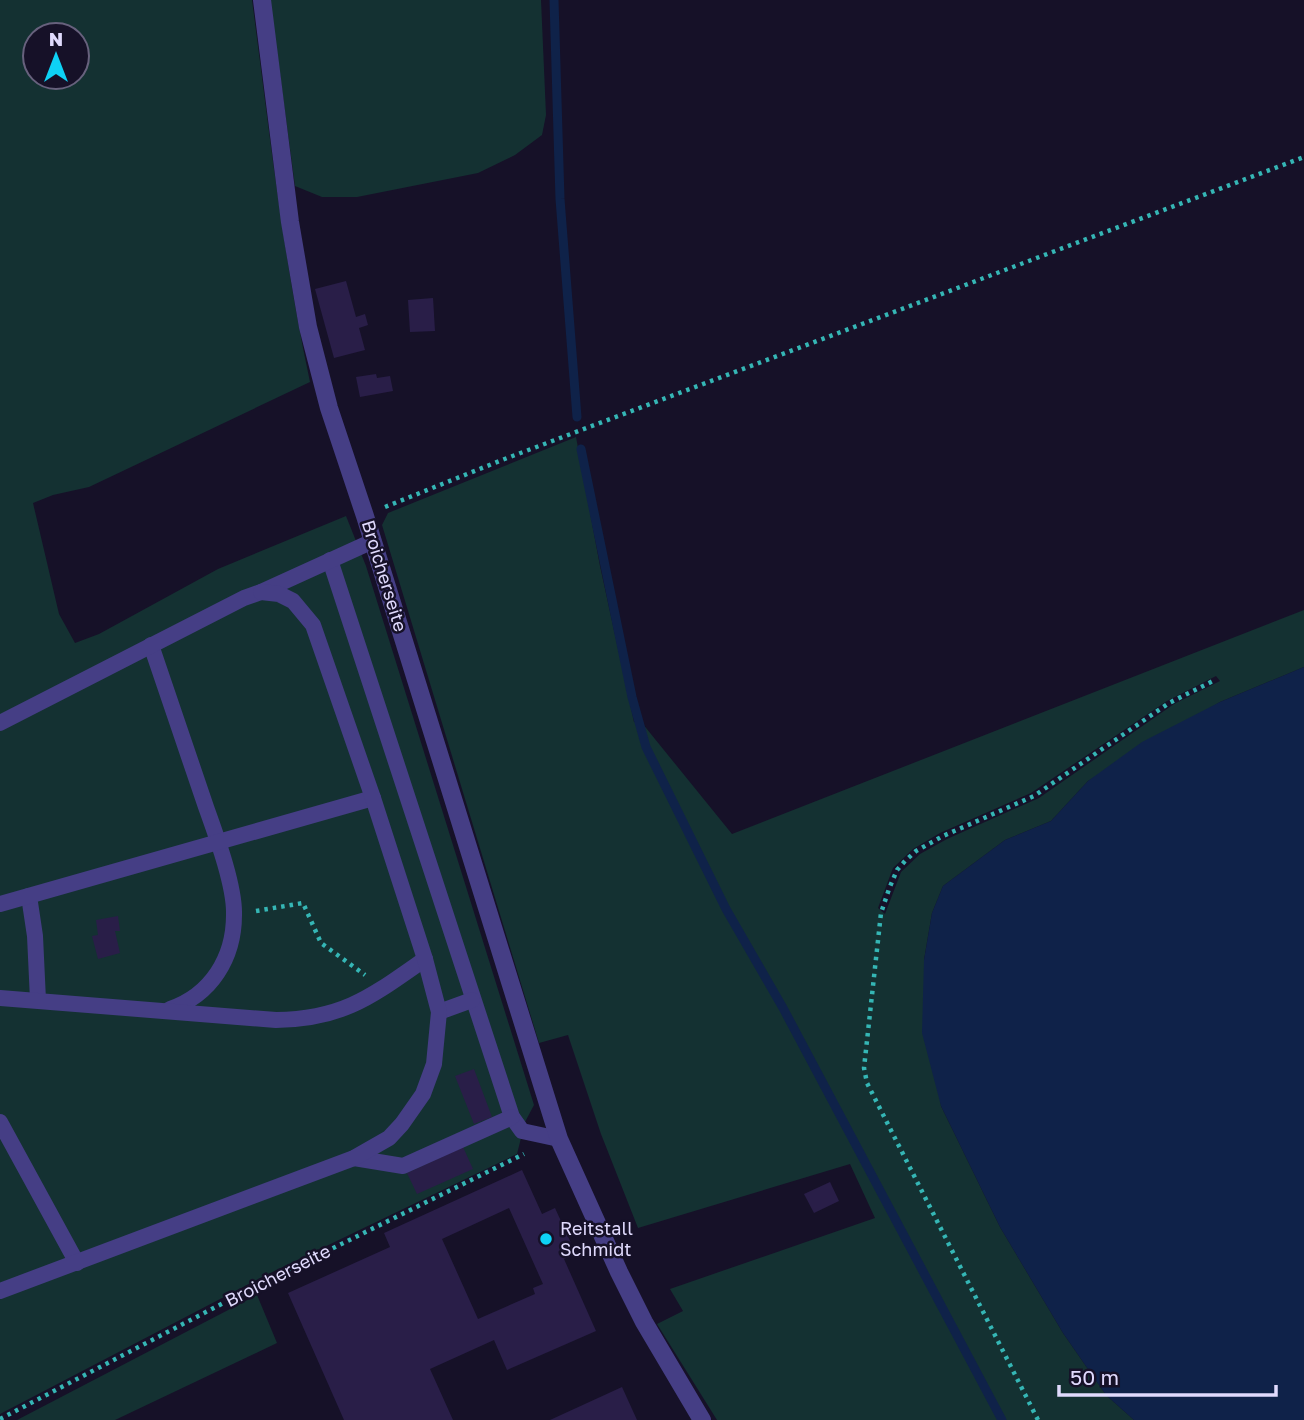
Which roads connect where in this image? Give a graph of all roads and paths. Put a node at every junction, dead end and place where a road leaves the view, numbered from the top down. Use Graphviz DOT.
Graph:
graph roads {
  1 [pos="261,0"];
  2 [pos="1304,156"];
  3 [pos="365,516"];
  4 [pos="373,541"];
  5 [pos="330,561"];
  6 [pos="261,592"];
  7 [pos="151,645"];
  8 [pos="1215,680"];
  9 [pos="0,723"];
  10 [pos="373,798"];
  11 [pos="218,842"];
  12 [pos="29,896"];
  13 [pos="0,904"];
  14 [pos="234,915"];
  15 [pos="425,959"];
  16 [pos="383,988"];
  17 [pos="0,998"];
  18 [pos="38,1000"];
  19 [pos="472,1000"];
  20 [pos="168,1010"];
  21 [pos="439,1012"];
  22 [pos="512,1117"];
  23 [pos="0,1122"];
  24 [pos="559,1139"];
  25 [pos="354,1158"];
  26 [pos="77,1263"];
  27 [pos="0,1292"];
  28 [pos="0,1419"];
  29 [pos="702,1420"];
  30 [pos="1038,1420"];
  1 -- 3 [label="street, Broicherseite"];
  2 -- 3 [label="path"];
  3 -- 4 [label="street, Broicherseite"];
  4 -- 5 [label="lane"];
  4 -- 24 [label="street, Broicherseite"];
  5 -- 6 [label="lane"];
  5 -- 19 [label="lane"];
  6 -- 7 [label="lane"];
  6 -- 10 [label="lane"];
  7 -- 9 [label="lane"];
  7 -- 11 [label="lane"];
  8 -- 30 [label="path"];
  10 -- 11 [label="lane"];
  10 -- 15 [label="lane"];
  11 -- 12 [label="lane"];
  11 -- 14 [label="lane"];
  12 -- 13 [label="lane"];
  12 -- 18 [label="lane"];
  14 -- 16 [label="path"];
  14 -- 20 [label="lane"];
  15 -- 16 [label="lane"];
  15 -- 21 [label="lane"];
  16 -- 20 [label="lane"];
  17 -- 18 [label="lane"];
  18 -- 20 [label="lane"];
  19 -- 21 [label="lane"];
  19 -- 22 [label="lane"];
  21 -- 25 [label="lane"];
  22 -- 24 [label="lane"];
  22 -- 25 [label="lane"];
  23 -- 26 [label="lane"];
  24 -- 28 [label="path, Broicherseite"];
  24 -- 29 [label="street, Broicherseite"];
  25 -- 26 [label="lane"];
  26 -- 27 [label="lane"];
}
